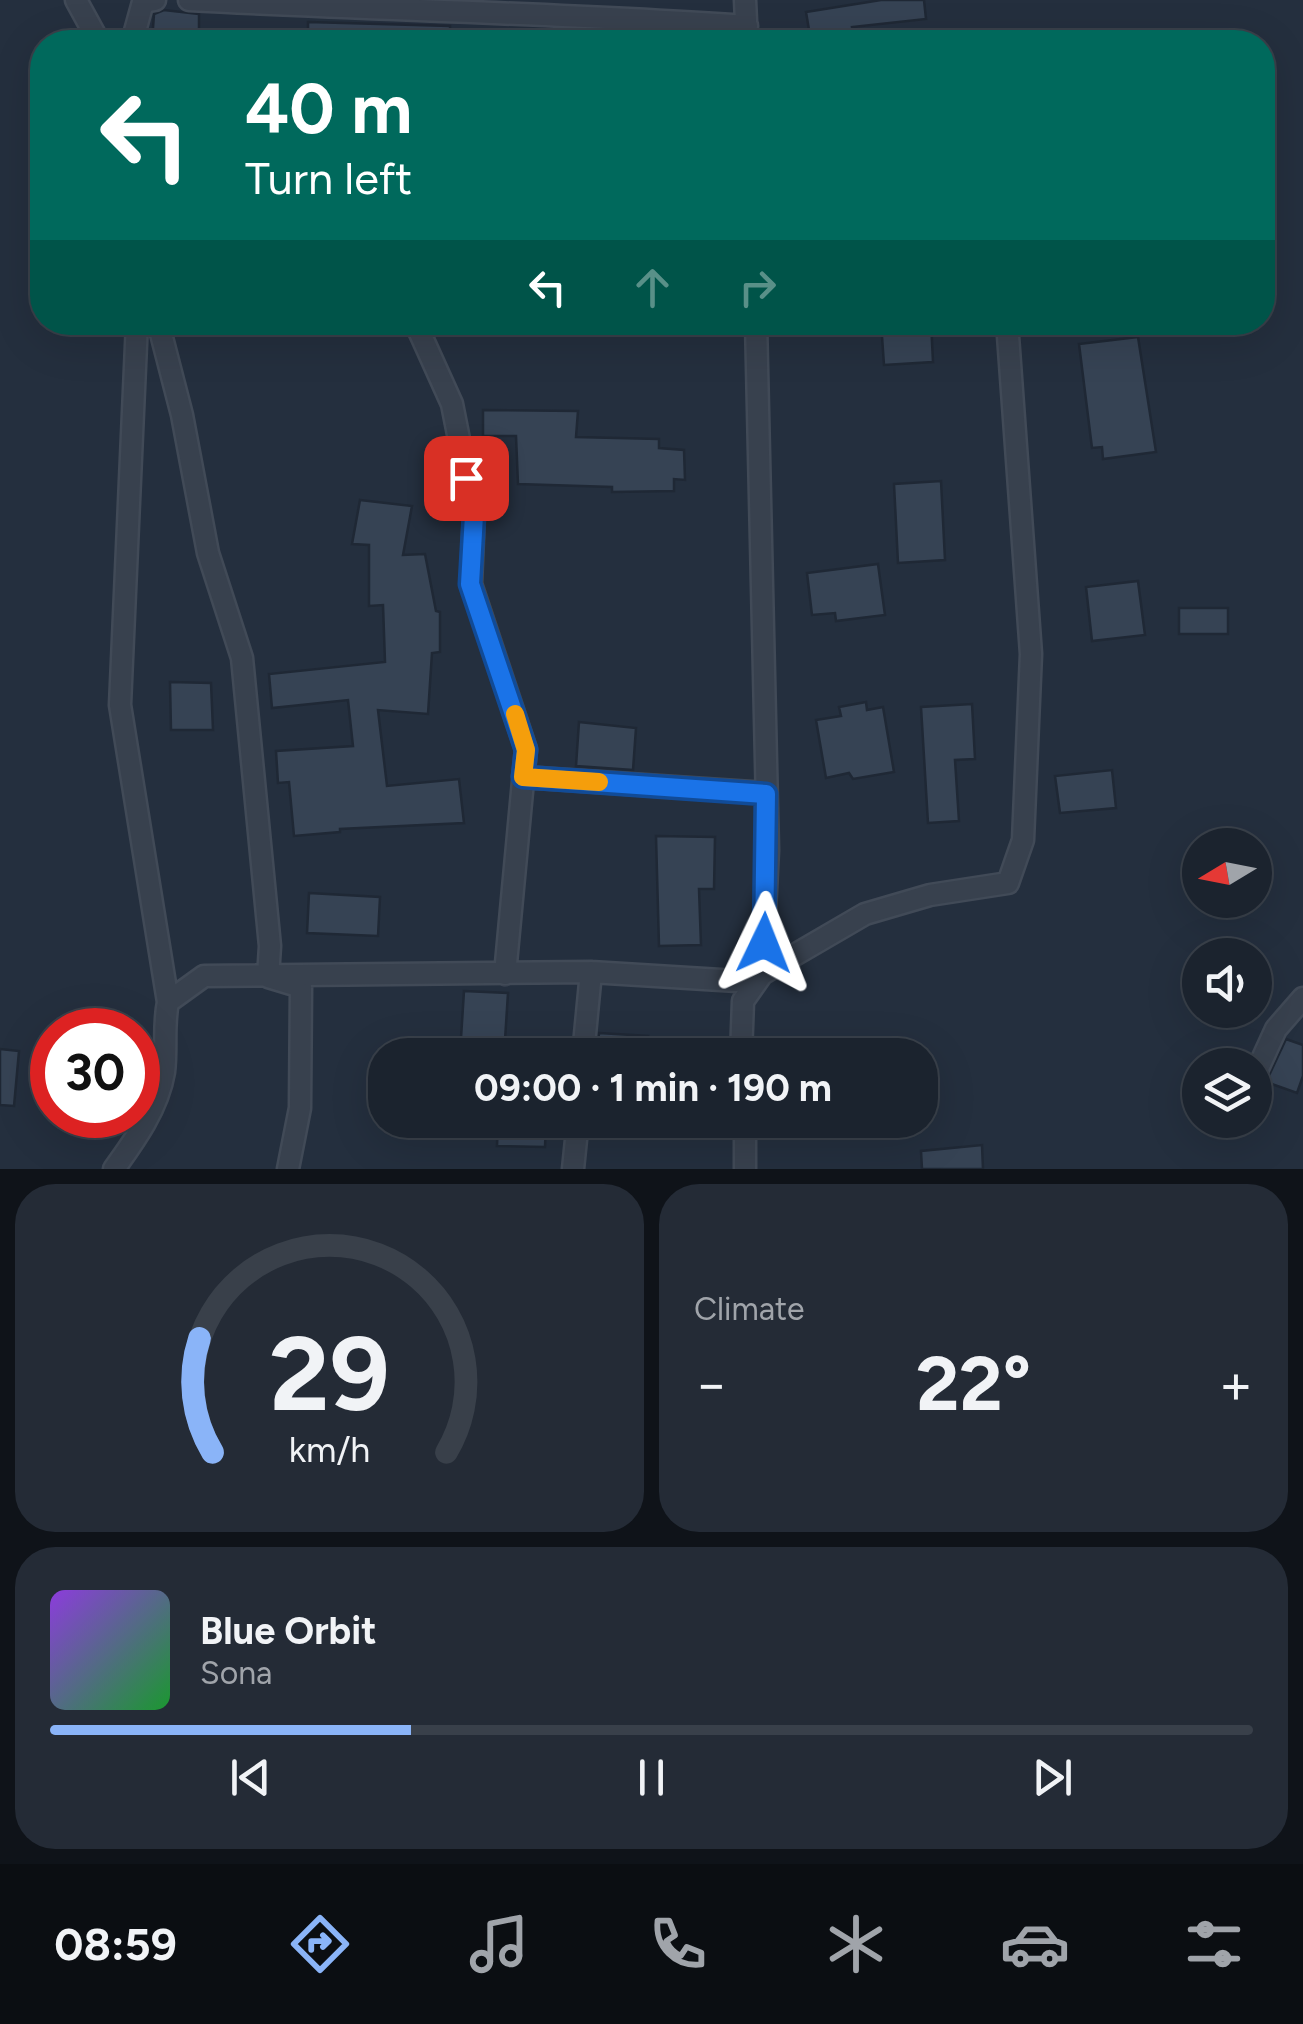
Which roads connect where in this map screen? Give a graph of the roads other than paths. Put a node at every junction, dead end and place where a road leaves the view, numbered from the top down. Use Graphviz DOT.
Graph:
graph roads {
  1 [pos="76,0"];
  2 [pos="155,0"];
  3 [pos="189,0"];
  4 [pos="745,0"];
  5 [pos="92,30"];
  6 [pos="135,30"];
  7 [pos="711,30"];
  8 [pos="747,30"];
  9 [pos="137,335"];
  10 [pos="161,335"];
  11 [pos="420,335"];
  12 [pos="756,335"];
  13 [pos="1009,335"];
  14 [pos="523,777"];
  15 [pos="766,794"];
  16 [pos="591,972"];
  17 [pos="504,974"];
  18 [pos="762,974"];
  19 [pos="268,978"];
  20 [pos="1303,998"];
  21 [pos="168,1002"];
  22 [pos="585,1038"];
  23 [pos="742,1038"];
  24 [pos="1267,1048"];
  25 [pos="576,1138"];
  26 [pos="745,1138"];
  27 [pos="114,1169"];
  28 [pos="288,1169"];
  29 [pos="573,1169"];
  30 [pos="745,1169"];
  1 -- 5 [label="street"];
  2 -- 6 [label="street"];
  3 -- 7 [label="street"];
  4 -- 8 [label="street"];
  9 -- 21 [label="street"];
  10 -- 19 [label="street"];
  11 -- 14 [label="street"];
  12 -- 15 [label="street"];
  13 -- 18 [label="street"];
  14 -- 15 [label="street"];
  14 -- 17 [label="street"];
  15 -- 18 [label="street"];
  16 -- 17 [label="street"];
  16 -- 18 [label="street"];
  16 -- 22 [label="street"];
  17 -- 19 [label="street"];
  18 -- 23 [label="street"];
  19 -- 21 [label="street"];
  19 -- 28 [label="street"];
  20 -- 24 [label="street"];
  21 -- 27 [label="street"];
  25 -- 29 [label="street"];
  26 -- 30 [label="street"];
}
